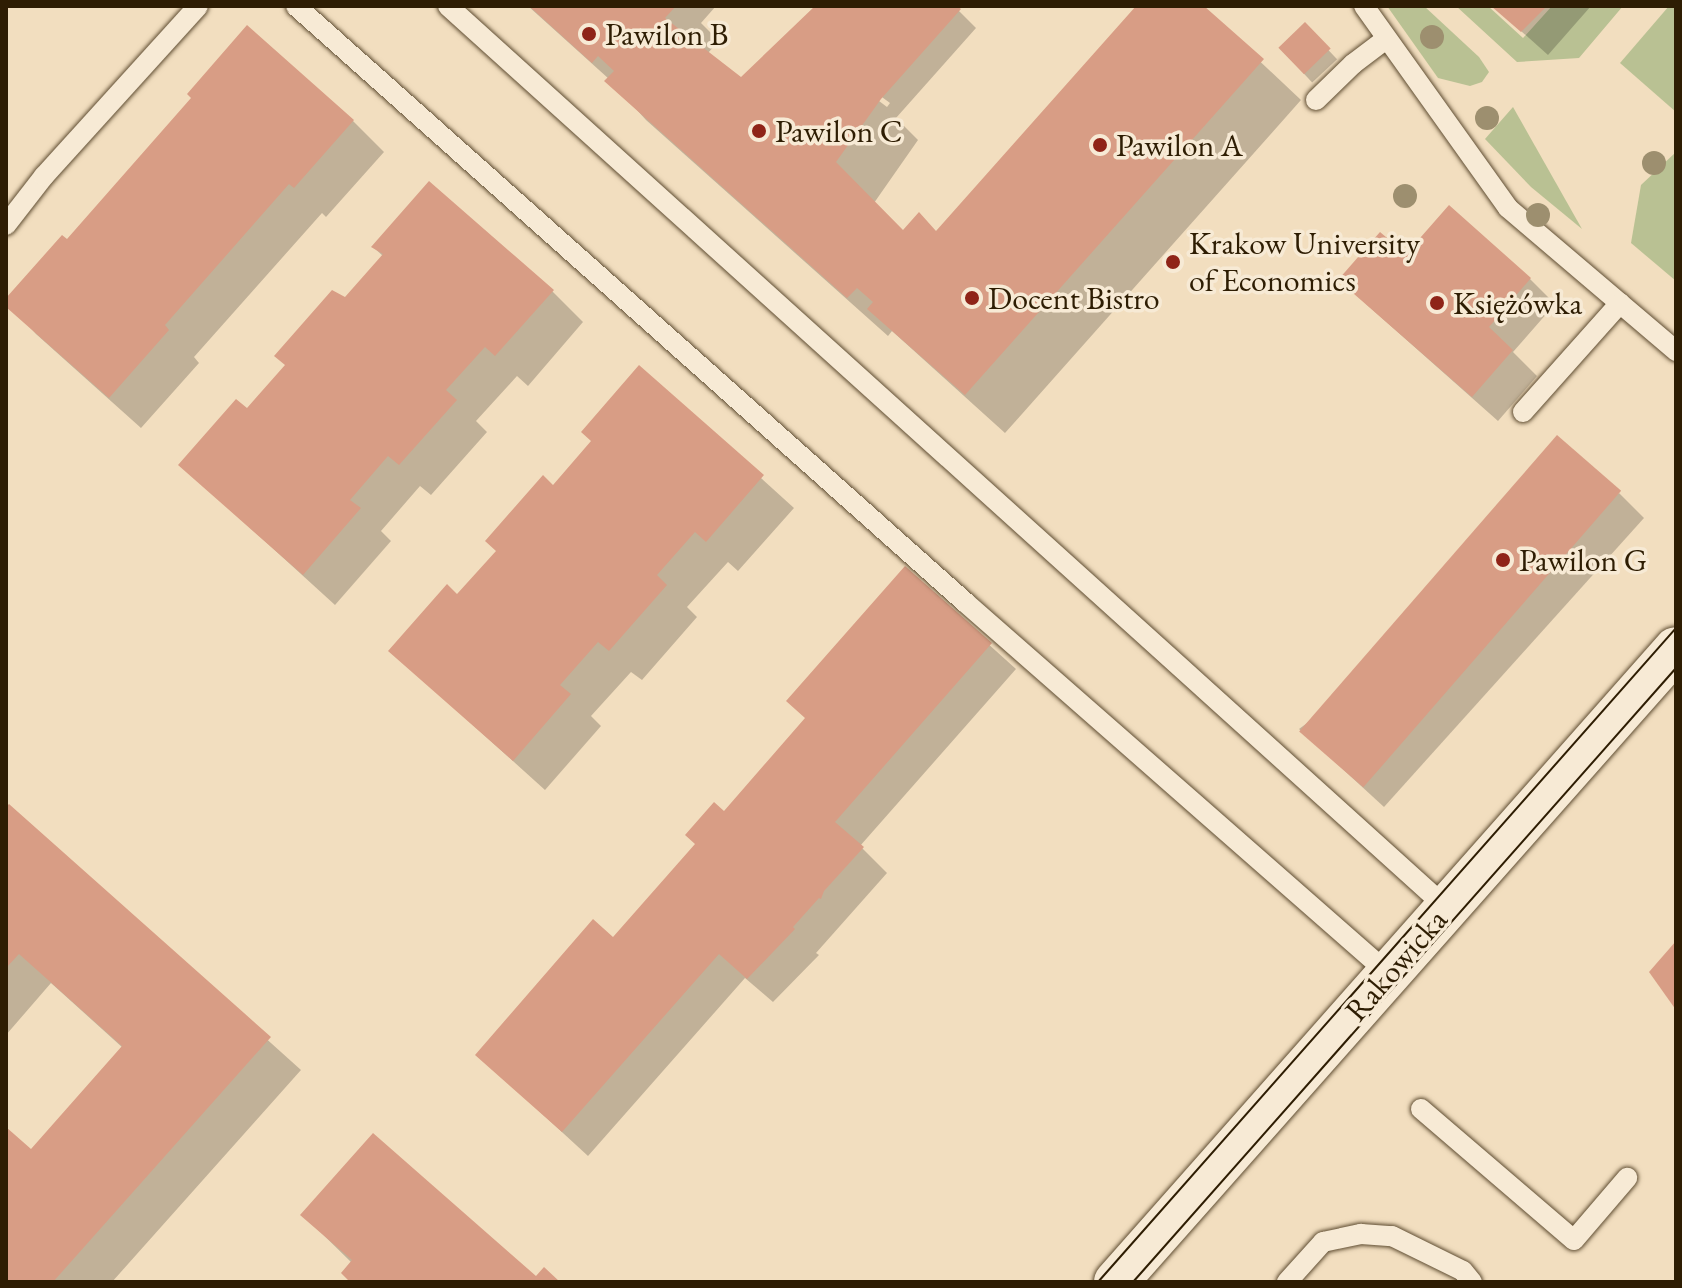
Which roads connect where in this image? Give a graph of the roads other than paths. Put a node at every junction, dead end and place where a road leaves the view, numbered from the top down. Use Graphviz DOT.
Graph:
graph roads {
  1 [pos="198,6"];
  2 [pos="296,6"];
  3 [pos="448,6"];
  4 [pos="1364,6"];
  5 [pos="1386,39"];
  6 [pos="1316,100"];
  7 [pos="6,225"];
  8 [pos="1620,303"];
  9 [pos="1676,351"];
  10 [pos="1523,412"];
  11 [pos="1676,649"];
  12 [pos="1447,908"];
  13 [pos="1389,974"];
  14 [pos="1421,1109"];
  15 [pos="1627,1178"];
  16 [pos="1116,1282"];
  17 [pos="1287,1282"];
  18 [pos="1472,1282"];
  1 -- 7 [label="lane"];
  2 -- 13 [label="lane"];
  3 -- 12 [label="lane"];
  4 -- 5 [label="lane"];
  5 -- 6 [label="lane"];
  5 -- 8 [label="lane"];
  8 -- 9 [label="lane"];
  8 -- 10 [label="lane"];
  11 -- 12 [label="street, Rakowicka"];
  12 -- 13 [label="street, Rakowicka"];
  13 -- 16 [label="street, Rakowicka"];
  14 -- 15 [label="lane"];
  17 -- 18 [label="lane"];
}
